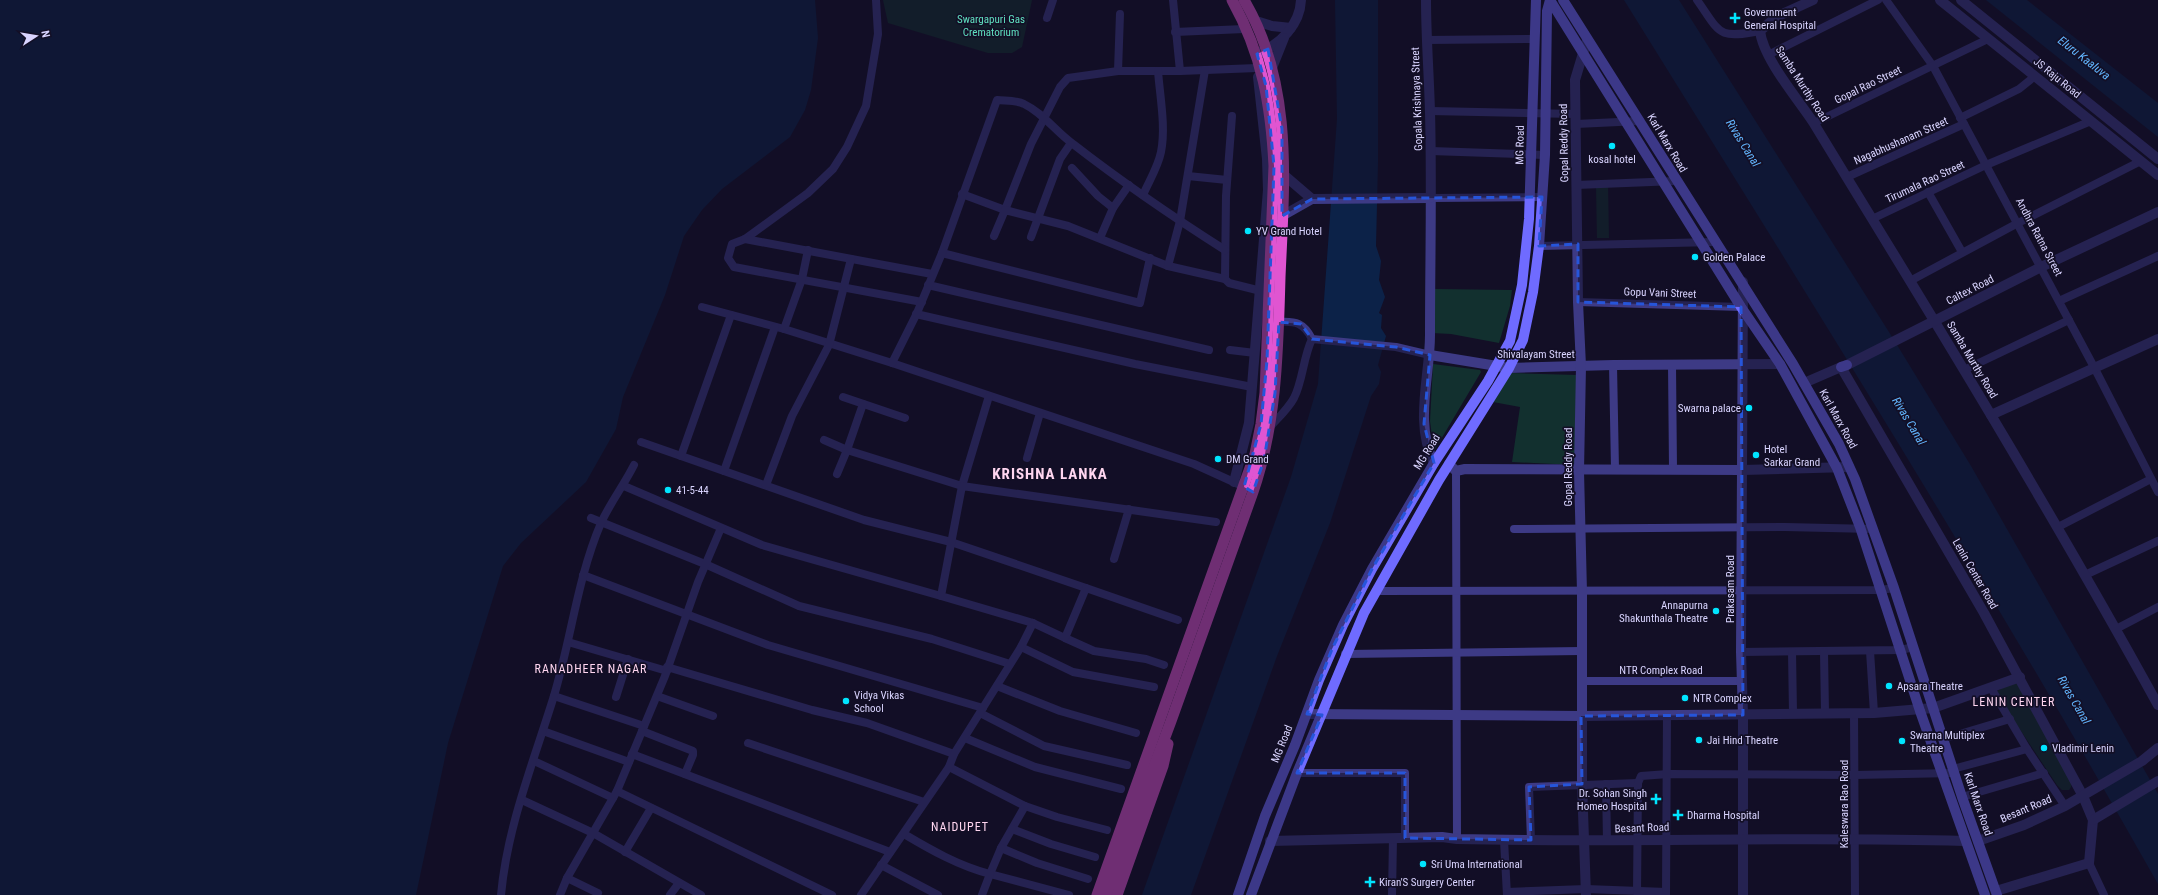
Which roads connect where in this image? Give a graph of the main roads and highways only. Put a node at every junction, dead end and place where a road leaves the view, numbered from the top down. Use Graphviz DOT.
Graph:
graph roads {
  1 [pos="1232,0"];
  2 [pos="1244,0"];
  3 [pos="1536,0"];
  4 [pos="1550,0"];
  5 [pos="1563,0"];
  6 [pos="1545,53"];
  7 [pos="1533,54"];
  8 [pos="1804,383"];
  9 [pos="1793,388"];
  10 [pos="1244,487"];
  11 [pos="1171,721"];
  12 [pos="1996,893"];
  13 [pos="1097,895"];
  14 [pos="1106,895"];
  15 [pos="1117,895"];
  16 [pos="1238,895"];
  17 [pos="1251,895"];
  18 [pos="1984,895"];
  1 -- 10 [label="highway"];
  2 -- 10 [label="highway"];
  3 -- 4 [label="main road"];
  3 -- 7 [label="main road, MG Road"];
  4 -- 6 [label="main road"];
  4 -- 9 [label="main road, Karl Marx Road"];
  5 -- 8 [label="main road, Karl Marx Road"];
  6 -- 7 [label="main road"];
  6 -- 17 [label="main road"];
  7 -- 16 [label="main road, MG Road"];
  8 -- 9 [label="main road, Caltex Road"];
  8 -- 12 [label="main road, Karl Marx Road"];
  9 -- 18 [label="main road, Karl Marx Road"];
  10 -- 11 [label="highway"];
  10 -- 13 [label="highway"];
  11 -- 14 [label="highway"];
  11 -- 15 [label="highway"];
}
